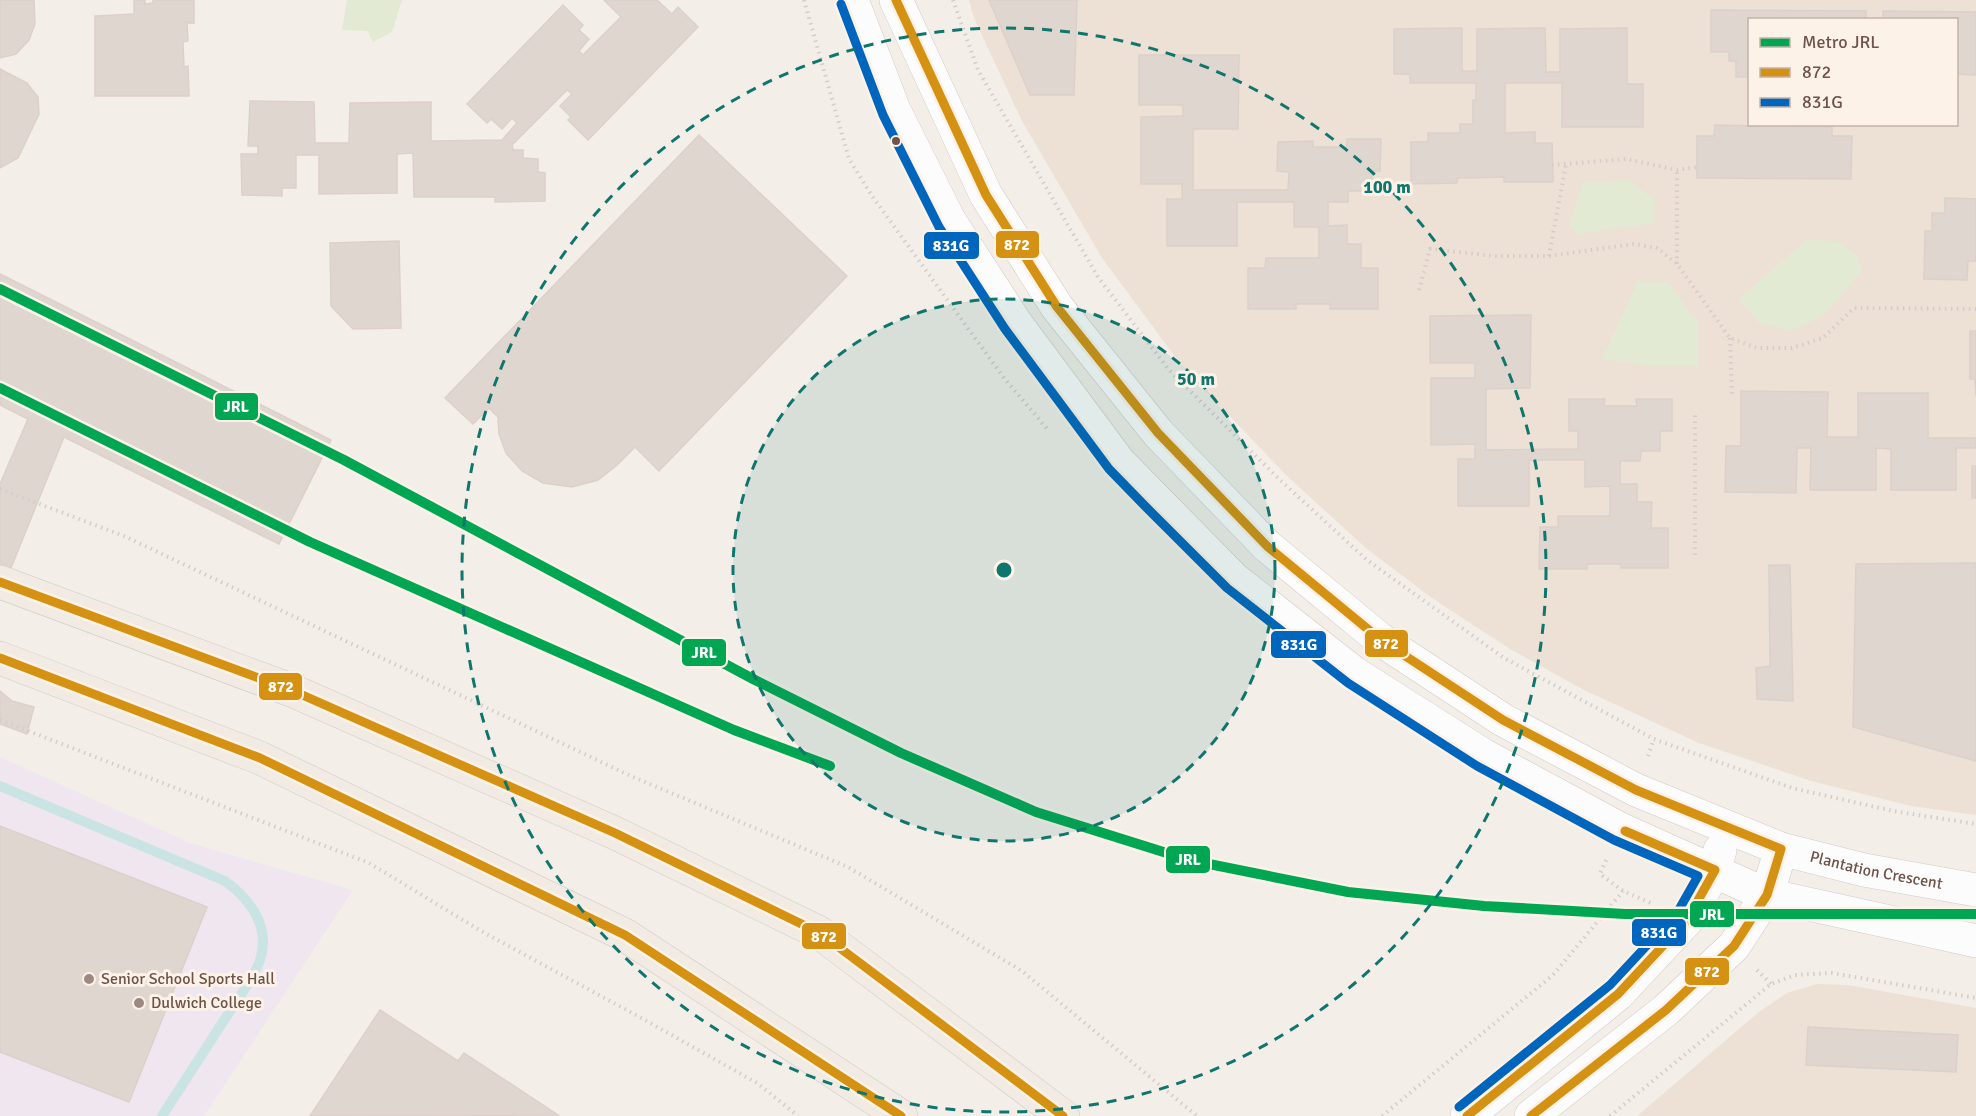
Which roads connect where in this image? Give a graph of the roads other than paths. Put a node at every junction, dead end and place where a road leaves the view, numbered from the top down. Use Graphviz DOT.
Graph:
graph roads {
  1 [pos="852,0"];
  2 [pos="896,0"];
  3 [pos="0,582"];
  4 [pos="0,658"];
  5 [pos="1727,827"];
  6 [pos="1780,849"];
  7 [pos="1714,870"];
  8 [pos="1976,890"];
  9 [pos="1767,895"];
  10 [pos="1976,941"];
  11 [pos="901,1116"];
  12 [pos="1063,1116"];
  13 [pos="1467,1116"];
  14 [pos="1531,1116"];
  1 -- 7 [label="street"];
  2 -- 5 [label="street, Plantation Crescent"];
  3 -- 12 [label="main road"];
  4 -- 11 [label="main road"];
  5 -- 6 [label="street, Plantation Crescent"];
  5 -- 7 [label="street"];
  6 -- 8 [label="street, Plantation Crescent"];
  6 -- 9 [label="street"];
  7 -- 9 [label="street"];
  7 -- 13 [label="street"];
  9 -- 10 [label="street"];
  9 -- 14 [label="street"];
}
